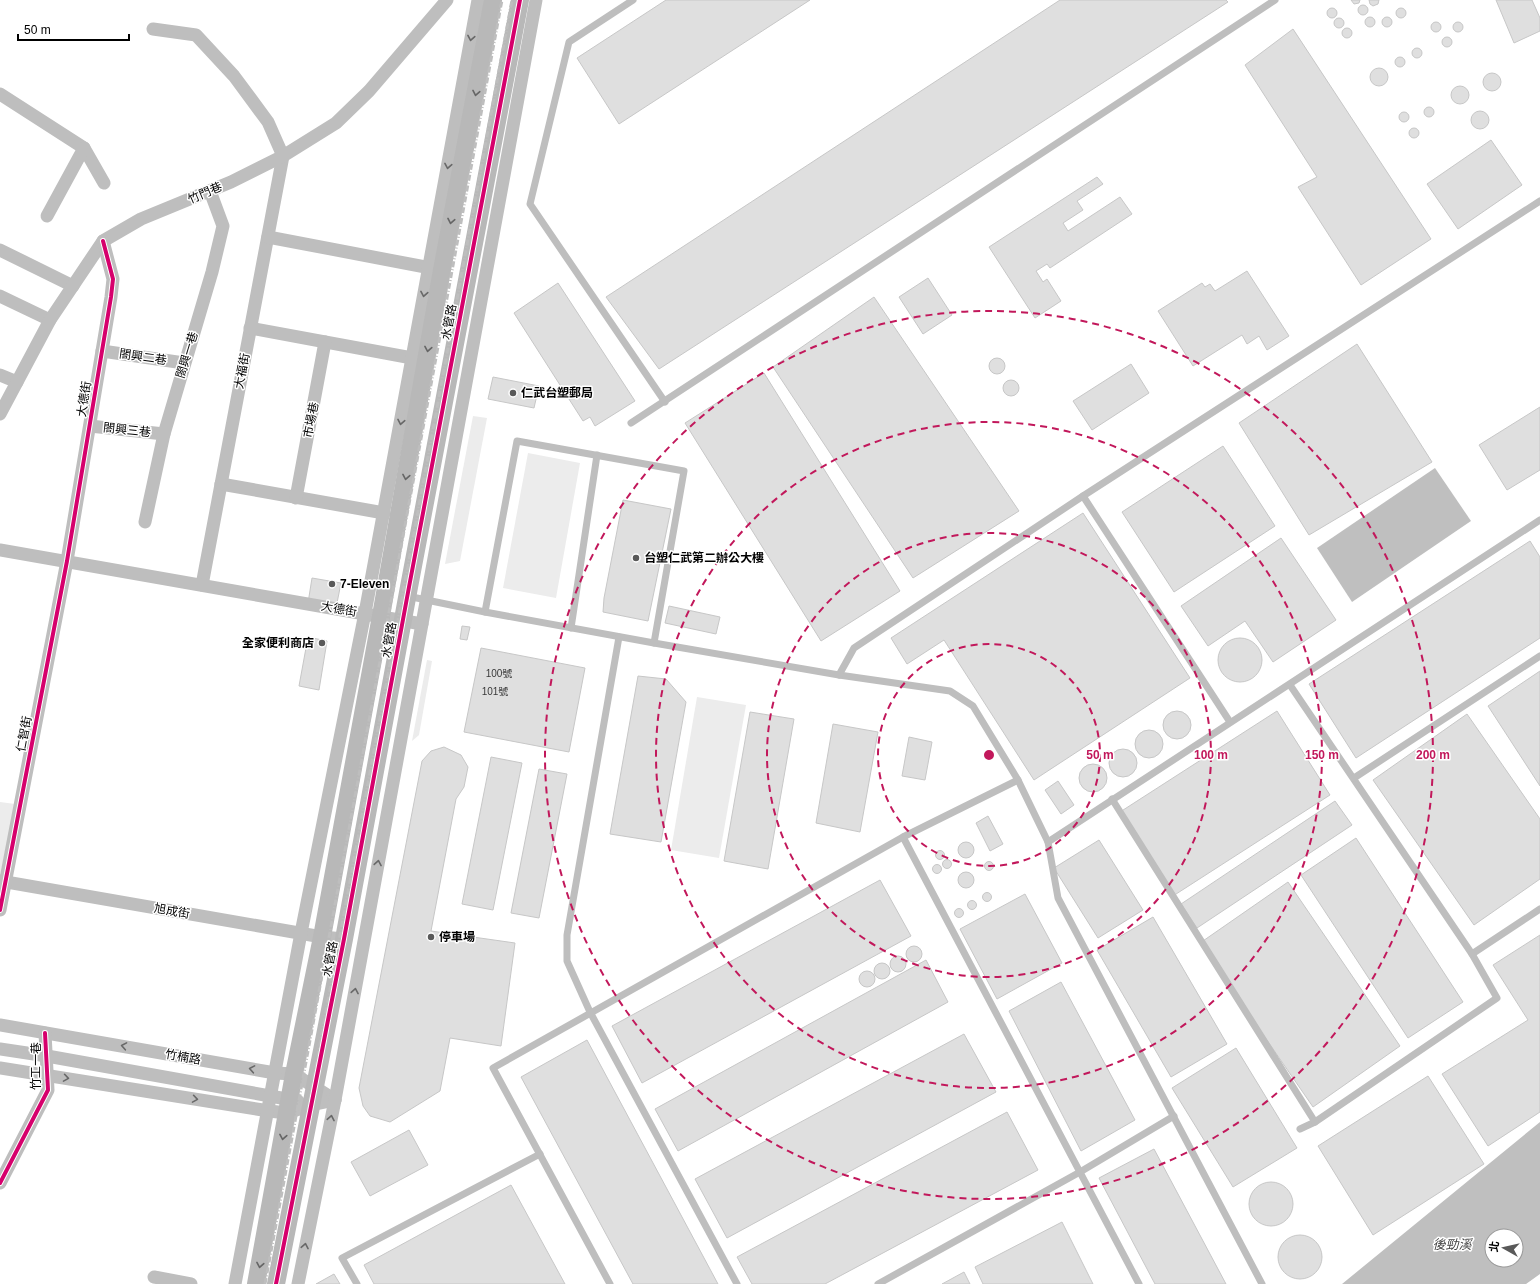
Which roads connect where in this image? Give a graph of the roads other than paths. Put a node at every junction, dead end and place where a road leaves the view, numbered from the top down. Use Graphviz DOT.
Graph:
graph roads {
  1 [pos="448,0"];
  2 [pos="478,0"];
  3 [pos="493,0"];
  4 [pos="520,0"];
  5 [pos="536,0"];
  6 [pos="633,0"];
  7 [pos="1275,0"];
  8 [pos="153,29"];
  9 [pos="0,94"];
  10 [pos="84,148"];
  11 [pos="283,156"];
  12 [pos="104,183"];
  13 [pos="210,191"];
  14 [pos="1540,202"];
  15 [pos="47,216"];
  16 [pos="268,237"];
  17 [pos="103,241"];
  18 [pos="0,250"];
  19 [pos="436,269"];
  20 [pos="73,286"];
  21 [pos="0,296"];
  22 [pos="50,320"];
  23 [pos="250,328"];
  24 [pos="325,342"];
  25 [pos="102,351"];
  26 [pos="412,358"];
  27 [pos="184,363"];
  28 [pos="0,375"];
  29 [pos="17,382"];
  30 [pos="665,402"];
  31 [pos="0,414"];
  32 [pos="631,423"];
  33 [pos="90,426"];
  34 [pos="164,434"];
  35 [pos="597,455"];
  36 [pos="221,484"];
  37 [pos="1083,496"];
  38 [pos="296,498"];
  39 [pos="384,513"];
  40 [pos="1540,520"];
  41 [pos="145,522"];
  42 [pos="0,550"];
  43 [pos="67,561"];
  44 [pos="202,585"];
  45 [pos="407,596"];
  46 [pos="426,600"];
  47 [pos="485,612"];
  48 [pos="373,615"];
  49 [pos="402,620"];
  50 [pos="422,624"];
  51 [pos="570,628"];
  52 [pos="619,637"];
  53 [pos="654,643"];
  54 [pos="1540,656"];
  55 [pos="839,675"];
  56 [pos="1290,685"];
  57 [pos="1230,722"];
  58 [pos="1354,778"];
  59 [pos="1018,780"];
  60 [pos="1112,799"];
  61 [pos="903,837"];
  62 [pos="1048,842"];
  63 [pos="3,882"];
  64 [pos="1540,909"];
  65 [pos="0,910"];
  66 [pos="301,933"];
  67 [pos="322,937"];
  68 [pos="344,939"];
  69 [pos="1472,954"];
  70 [pos="590,1012"];
  71 [pos="0,1025"];
  72 [pos="45,1033"];
  73 [pos="0,1049"];
  74 [pos="46,1056"];
  75 [pos="0,1068"];
  76 [pos="275,1073"];
  77 [pos="294,1074"];
  78 [pos="48,1075"];
  79 [pos="314,1087"];
  80 [pos="271,1097"];
  81 [pos="335,1100"];
  82 [pos="311,1105"];
  83 [pos="288,1106"];
  84 [pos="269,1111"];
  85 [pos="1174,1116"];
  86 [pos="1315,1122"];
  87 [pos="1300,1129"];
  88 [pos="540,1154"];
  89 [pos="1080,1172"];
  90 [pos="0,1183"];
  91 [pos="154,1277"];
  92 [pos="191,1284"];
  93 [pos="235,1284"];
  94 [pos="256,1284"];
  95 [pos="276,1284"];
  96 [pos="298,1284"];
  97 [pos="357,1284"];
  98 [pos="610,1284"];
  99 [pos="737,1284"];
  100 [pos="878,1284"];
  101 [pos="1139,1284"];
  102 [pos="1262,1284"];
  1 -- 11 [label="street, 竹門巷"];
  2 -- 19 [label="street, 水管路, one-way"];
  3 -- 19 [label="street, 水管路, one-way"];
  4 -- 45 [label="street, 水管路"];
  5 -- 46 [label="street"];
  6 -- 30 [label="lane"];
  7 -- 30 [label="lane"];
  8 -- 11 [label="street"];
  9 -- 10 [label="street"];
  10 -- 12 [label="street"];
  10 -- 15 [label="street"];
  11 -- 13 [label="street, 竹門巷"];
  11 -- 16 [label="street, 大福街"];
  13 -- 17 [label="street, 竹門巷"];
  13 -- 27 [label="street, 閤興一巷"];
  14 -- 37 [label="lane"];
  16 -- 19 [label="street"];
  16 -- 23 [label="street, 大福街"];
  17 -- 20 [label="street, 竹門巷"];
  17 -- 25 [label="street, 大德街"];
  18 -- 20 [label="street"];
  19 -- 26 [label="street, 水管路, one-way"];
  19 -- 48 [label="street, 水管路, one-way"];
  20 -- 22 [label="street, 竹門巷"];
  21 -- 22 [label="street"];
  22 -- 29 [label="street, 竹門巷"];
  23 -- 24 [label="street"];
  23 -- 36 [label="street, 大福街"];
  24 -- 26 [label="street"];
  24 -- 38 [label="street, 市場巷"];
  25 -- 27 [label="street, 閤興二巷"];
  25 -- 33 [label="street, 大德街"];
  26 -- 39 [label="street, 水管路, one-way"];
  27 -- 34 [label="street, 閤興一巷"];
  28 -- 29 [label="street"];
  29 -- 31 [label="street, 竹門巷"];
  30 -- 32 [label="lane"];
  33 -- 34 [label="street, 閤興三巷"];
  33 -- 43 [label="street, 大德街"];
  34 -- 41 [label="street, 閤興一巷"];
  35 -- 47 [label="lane"];
  35 -- 51 [label="lane"];
  35 -- 53 [label="lane"];
  36 -- 38 [label="street"];
  36 -- 44 [label="street, 大福街"];
  37 -- 55 [label="lane"];
  37 -- 57 [label="lane"];
  38 -- 39 [label="street"];
  39 -- 48 [label="street, 水管路"];
  40 -- 56 [label="lane"];
  42 -- 43 [label="street, 大德街"];
  43 -- 44 [label="street, 大德街"];
  43 -- 63 [label="street, 仁智街"];
  44 -- 48 [label="street, 大德街"];
  45 -- 46 [label="lane"];
  45 -- 49 [label="street, 水管路"];
  46 -- 47 [label="lane"];
  46 -- 50 [label="street"];
  47 -- 51 [label="lane"];
  48 -- 49 [label="street, 大德街"];
  48 -- 66 [label="street, 水管路"];
  48 -- 67 [label="street, 水管路"];
  49 -- 50 [label="street, 大德街"];
  49 -- 68 [label="street, 水管路"];
  81 -- 50 [label="street, one-way"];
  51 -- 52 [label="lane"];
  52 -- 53 [label="lane"];
  52 -- 70 [label="lane"];
  53 -- 55 [label="lane"];
  54 -- 58 [label="lane"];
  55 -- 59 [label="lane"];
  56 -- 57 [label="lane"];
  56 -- 58 [label="lane"];
  57 -- 60 [label="lane"];
  58 -- 69 [label="lane"];
  59 -- 61 [label="lane"];
  59 -- 62 [label="lane"];
  60 -- 62 [label="lane"];
  60 -- 86 [label="lane"];
  61 -- 70 [label="lane"];
  61 -- 89 [label="lane"];
  62 -- 85 [label="lane"];
  63 -- 65 [label="street, 仁智街"];
  63 -- 66 [label="street, 旭成街"];
  64 -- 69 [label="lane"];
  66 -- 67 [label="street, 旭成街"];
  66 -- 76 [label="street, 水管路"];
  67 -- 68 [label="street, 旭成街"];
  67 -- 77 [label="street, 水管路"];
  68 -- 79 [label="street, 水管路"];
  69 -- 86 [label="lane"];
  70 -- 88 [label="lane"];
  70 -- 99 [label="lane"];
  71 -- 72 [label="street, 竹楠路"];
  72 -- 74 [label="street, 竹工一巷"];
  76 -- 72 [label="street, 竹楠路, one-way"];
  73 -- 74 [label="street, 竹楠路"];
  74 -- 78 [label="street, 竹工一巷"];
  74 -- 80 [label="street, 竹楠路"];
  75 -- 78 [label="street, 竹楠路"];
  76 -- 77 [label="street, 竹楠路"];
  76 -- 80 [label="street, 水管路"];
  77 -- 79 [label="street"];
  77 -- 83 [label="street, 水管路"];
  78 -- 84 [label="street, 竹楠路, one-way"];
  78 -- 90 [label="street, 竹工一巷"];
  79 -- 81 [label="street"];
  79 -- 82 [label="street, 水管路"];
  80 -- 83 [label="street, 竹楠路"];
  80 -- 84 [label="street, 水管路"];
  81 -- 82 [label="street, 竹楠路"];
  96 -- 81 [label="street, one-way"];
  82 -- 83 [label="street, 竹楠路"];
  82 -- 95 [label="street, 水管路"];
  83 -- 84 [label="street, 竹楠路"];
  83 -- 94 [label="street, 水管路, one-way"];
  84 -- 93 [label="street, 水管路"];
  85 -- 89 [label="lane"];
  85 -- 102 [label="lane"];
  86 -- 87 [label="lane"];
  88 -- 97 [label="lane"];
  88 -- 98 [label="lane"];
  89 -- 100 [label="lane"];
  89 -- 101 [label="lane"];
  91 -- 92 [label="street"];
}
